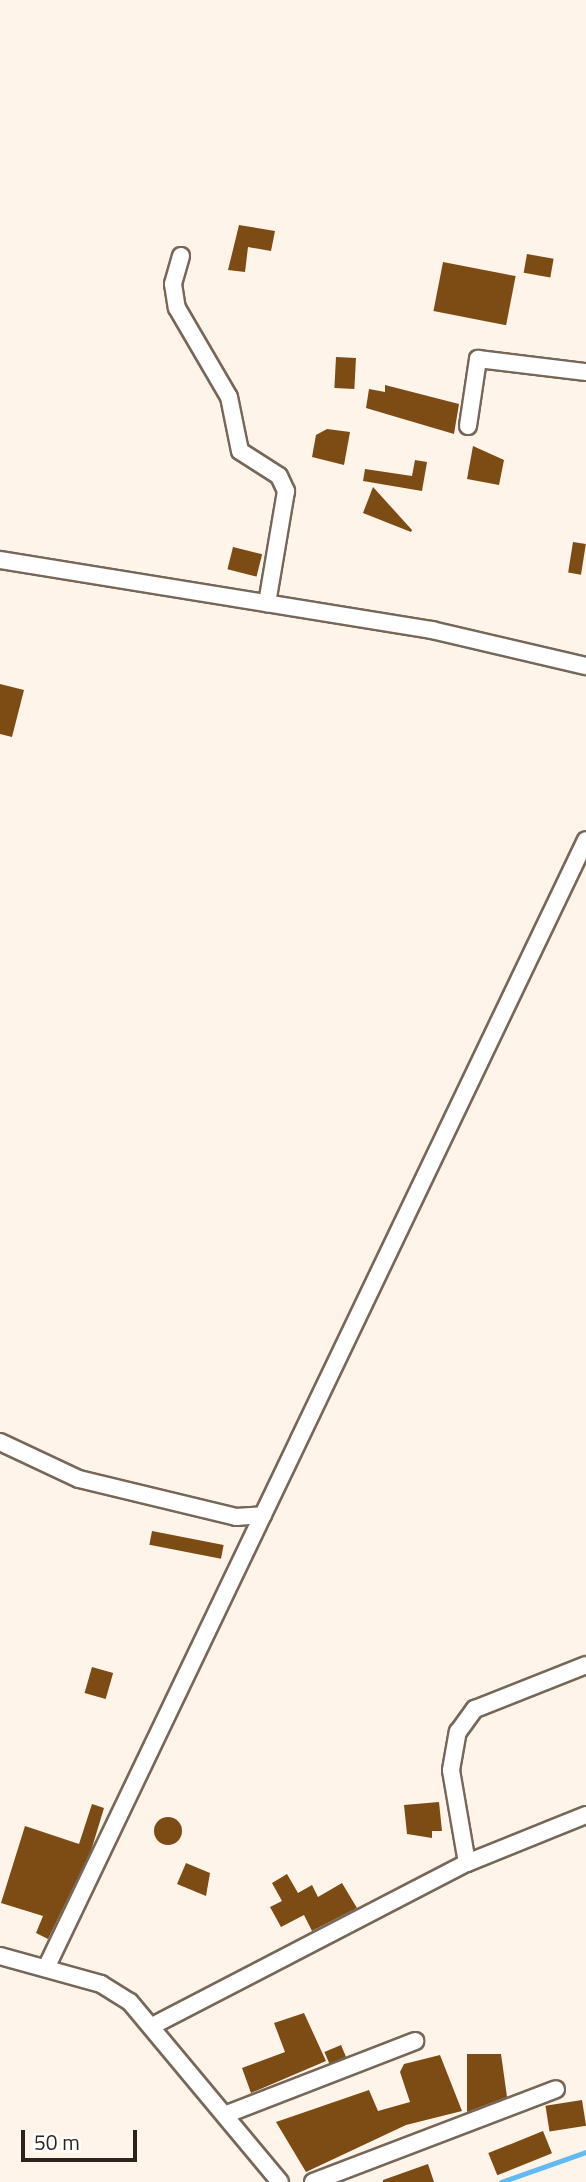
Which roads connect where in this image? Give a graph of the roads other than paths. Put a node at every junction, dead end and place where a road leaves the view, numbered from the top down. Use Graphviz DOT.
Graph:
graph roads {
  1 [pos="181,256"];
  2 [pos="586,372"];
  3 [pos="468,426"];
  4 [pos="0,560"];
  5 [pos="267,603"];
  6 [pos="586,666"];
  7 [pos="586,840"];
  8 [pos="0,1443"];
  9 [pos="263,1515"];
  10 [pos="586,1665"];
  11 [pos="586,1815"];
  12 [pos="467,1863"];
  13 [pos="0,1956"];
  14 [pos="47,1966"];
  15 [pos="154,2025"];
  16 [pos="415,2041"];
  17 [pos="556,2089"];
  18 [pos="227,2114"];
  19 [pos="280,2182"];
  20 [pos="313,2182"];
  1 -- 5 [label="street"];
  2 -- 3 [label="street"];
  4 -- 5 [label="street"];
  5 -- 6 [label="street"];
  7 -- 9 [label="street"];
  8 -- 9 [label="street"];
  9 -- 14 [label="street"];
  10 -- 12 [label="street"];
  11 -- 12 [label="street"];
  12 -- 15 [label="street"];
  13 -- 14 [label="street"];
  14 -- 15 [label="street"];
  15 -- 18 [label="street"];
  16 -- 18 [label="street"];
  17 -- 20 [label="street"];
  18 -- 19 [label="street"];
}
